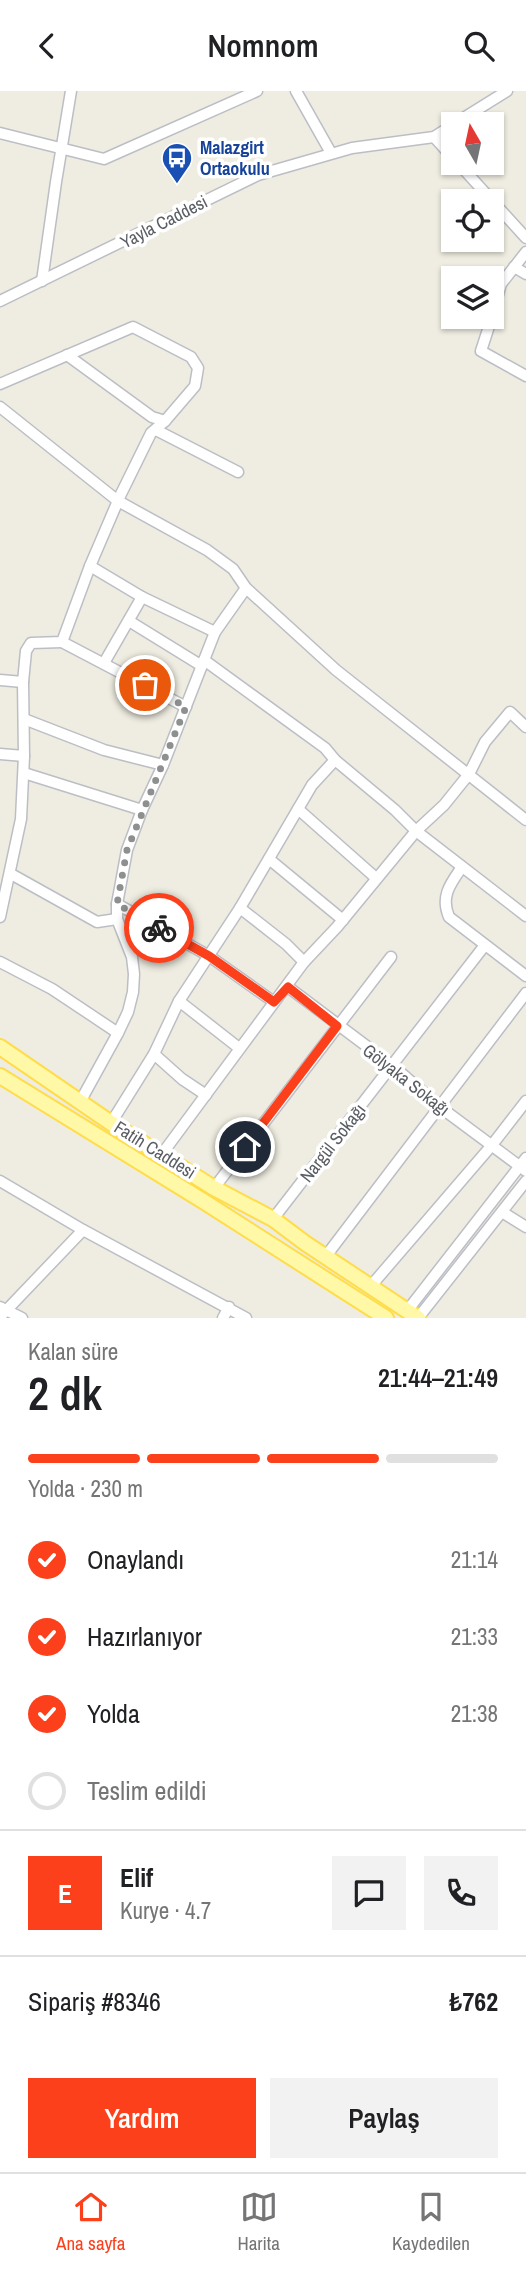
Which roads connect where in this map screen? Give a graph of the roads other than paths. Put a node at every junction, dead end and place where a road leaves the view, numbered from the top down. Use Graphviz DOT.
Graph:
graph roads {
  1 [pos="71,91"];
  2 [pos="257,91"];
  3 [pos="296,91"];
  4 [pos="507,91"];
  5 [pos="473,112"];
  6 [pos="441,132"];
  7 [pos="0,133"];
  8 [pos="434,137"];
  9 [pos="441,145"];
  10 [pos="62,148"];
  11 [pos="331,153"];
  12 [pos="469,175"];
  13 [pos="526,238"];
  14 [pos="526,252"];
  15 [pos="514,267"];
  16 [pos="526,274"];
  17 [pos="504,279"];
  18 [pos="42,281"];
  19 [pos="0,301"];
  20 [pos="488,329"];
  21 [pos="66,355"];
  22 [pos="526,376"];
  23 [pos="0,384"];
  24 [pos="0,407"];
  25 [pos="165,421"];
  26 [pos="156,430"];
  27 [pos="238,473"];
  28 [pos="118,501"];
  29 [pos="90,566"];
  30 [pos="246,588"];
  31 [pos="142,597"];
  32 [pos="130,621"];
  33 [pos="215,632"];
  34 [pos="62,642"];
  35 [pos="104,663"];
  36 [pos="203,663"];
  37 [pos="0,680"];
  38 [pos="23,682"];
  39 [pos="186,707"];
  40 [pos="24,719"];
  41 [pos="526,727"];
  42 [pos="0,754"];
  43 [pos="24,756"];
  44 [pos="335,760"];
  45 [pos="163,765"];
  46 [pos="24,773"];
  47 [pos="469,774"];
  48 [pos="298,809"];
  49 [pos="142,810"];
  50 [pos="526,820"];
  51 [pos="416,831"];
  52 [pos="269,859"];
  53 [pos="462,867"];
  54 [pos="11,874"];
  55 [pos="376,878"];
  56 [pos="117,904"];
  57 [pos="240,908"];
  58 [pos="0,916"];
  59 [pos="526,916"];
  60 [pos="117,919"];
  61 [pos="343,920"];
  62 [pos="485,945"];
  63 [pos="209,956"];
  64 [pos="391,957"];
  65 [pos="0,962"];
  66 [pos="304,962"];
  67 [pos="526,976"];
  68 [pos="288,987"];
  69 [pos="526,993"];
  70 [pos="179,1001"];
  71 [pos="274,1002"];
  72 [pos="337,1026"];
  73 [pos="118,1033"];
  74 [pos="0,1047"];
  75 [pos="239,1048"];
  76 [pos="154,1054"];
  77 [pos="393,1066"];
  78 [pos="0,1076"];
  79 [pos="206,1095"];
  80 [pos="526,1101"];
  81 [pos="80,1102"];
  82 [pos="440,1107"];
  83 [pos="111,1123"];
  84 [pos="492,1145"];
  85 [pos="162,1154"];
  86 [pos="524,1165"];
  87 [pos="0,1181"];
  88 [pos="526,1181"];
  89 [pos="214,1188"];
  90 [pos="502,1212"];
  91 [pos="273,1219"];
  92 [pos="526,1227"];
  93 [pos="83,1230"];
  94 [pos="326,1256"];
  95 [pos="370,1287"];
  96 [pos="229,1307"];
  97 [pos="2,1312"];
  98 [pos="415,1316"];
  99 [pos="22,1318"];
  100 [pos="223,1318"];
  101 [pos="246,1318"];
  102 [pos="386,1318"];
  1 -- 10 [label="street"];
  2 -- 10 [label="street"];
  3 -- 11 [label="street"];
  4 -- 5 [label="street, Yayla Caddesi"];
  6 -- 8 [label="street, Yayla Caddesi"];
  7 -- 10 [label="street"];
  8 -- 9 [label="street"];
  8 -- 11 [label="street, Yayla Caddesi"];
  10 -- 18 [label="street"];
  11 -- 18 [label="street, Yayla Caddesi"];
  12 -- 13 [label="street"];
  14 -- 15 [label="street"];
  15 -- 16 [label="street"];
  15 -- 17 [label="street"];
  18 -- 19 [label="street, Yayla Caddesi"];
  20 -- 22 [label="street"];
  21 -- 23 [label="street"];
  21 -- 25 [label="street"];
  21 -- 25 [label="street"];
  24 -- 28 [label="street"];
  25 -- 26 [label="street"];
  26 -- 27 [label="street"];
  26 -- 28 [label="street"];
  28 -- 29 [label="street"];
  28 -- 30 [label="street"];
  29 -- 31 [label="street"];
  29 -- 34 [label="street"];
  30 -- 33 [label="street"];
  30 -- 47 [label="street"];
  31 -- 32 [label="street"];
  31 -- 33 [label="street"];
  32 -- 35 [label="street"];
  32 -- 36 [label="street"];
  33 -- 36 [label="street"];
  34 -- 35 [label="street"];
  34 -- 38 [label="street"];
  35 -- 39 [label="street"];
  36 -- 39 [label="street"];
  36 -- 44 [label="street"];
  37 -- 38 [label="street"];
  38 -- 40 [label="street"];
  39 -- 45 [label="street"];
  40 -- 43 [label="street"];
  40 -- 45 [label="street"];
  41 -- 47 [label="street"];
  42 -- 43 [label="street"];
  43 -- 46 [label="street"];
  44 -- 48 [label="street"];
  44 -- 51 [label="street"];
  45 -- 49 [label="street"];
  46 -- 49 [label="street"];
  46 -- 54 [label="street"];
  47 -- 50 [label="street"];
  47 -- 51 [label="street"];
  48 -- 52 [label="street"];
  48 -- 55 [label="street"];
  49 -- 56 [label="street"];
  51 -- 53 [label="street"];
  51 -- 55 [label="street"];
  52 -- 57 [label="street"];
  52 -- 61 [label="street"];
  53 -- 59 [label="street"];
  53 -- 62 [label="street"];
  54 -- 58 [label="street"];
  54 -- 60 [label="street"];
  55 -- 61 [label="street"];
  56 -- 60 [label="street"];
  56 -- 63 [label="street"];
  57 -- 63 [label="street"];
  57 -- 66 [label="street"];
  60 -- 73 [label="street"];
  61 -- 66 [label="street"];
  62 -- 67 [label="street"];
  62 -- 77 [label="street, Nargül Sokağı"];
  63 -- 70 [label="street"];
  63 -- 71 [label="street"];
  64 -- 72 [label="street"];
  65 -- 73 [label="street"];
  66 -- 68 [label="street"];
  68 -- 71 [label="street"];
  68 -- 72 [label="street, Gölyaka Sokağı"];
  69 -- 82 [label="street"];
  70 -- 75 [label="street"];
  70 -- 76 [label="street"];
  71 -- 75 [label="street"];
  72 -- 77 [label="street, Gölyaka Sokağı"];
  72 -- 89 [label="street"];
  73 -- 81 [label="street"];
  74 -- 81 [label="main road, Fatih Caddesi"];
  75 -- 79 [label="street"];
  76 -- 79 [label="street"];
  76 -- 83 [label="street"];
  77 -- 82 [label="street, Gölyaka Sokağı"];
  77 -- 91 [label="street, Nargül Sokağı"];
  78 -- 102 [label="main road, Fatih Caddesi"];
  79 -- 85 [label="street"];
  80 -- 84 [label="street"];
  81 -- 83 [label="main road, Fatih Caddesi"];
  82 -- 84 [label="street, Gölyaka Sokağı"];
  82 -- 94 [label="street"];
  83 -- 85 [label="main road, Fatih Caddesi"];
  84 -- 86 [label="street, Gölyaka Sokağı"];
  84 -- 95 [label="street"];
  85 -- 89 [label="main road, Fatih Caddesi"];
  86 -- 98 [label="street"];
  87 -- 93 [label="street"];
  88 -- 90 [label="street"];
  89 -- 91 [label="main road, Fatih Caddesi"];
  90 -- 92 [label="street"];
  90 -- 98 [label="street"];
  91 -- 94 [label="main road, Fatih Caddesi"];
  93 -- 96 [label="street"];
  93 -- 97 [label="street"];
  94 -- 95 [label="main road, Fatih Caddesi"];
  95 -- 98 [label="main road, Fatih Caddesi"];
  96 -- 100 [label="street"];
  96 -- 101 [label="street"];
  97 -- 99 [label="street"];
}
